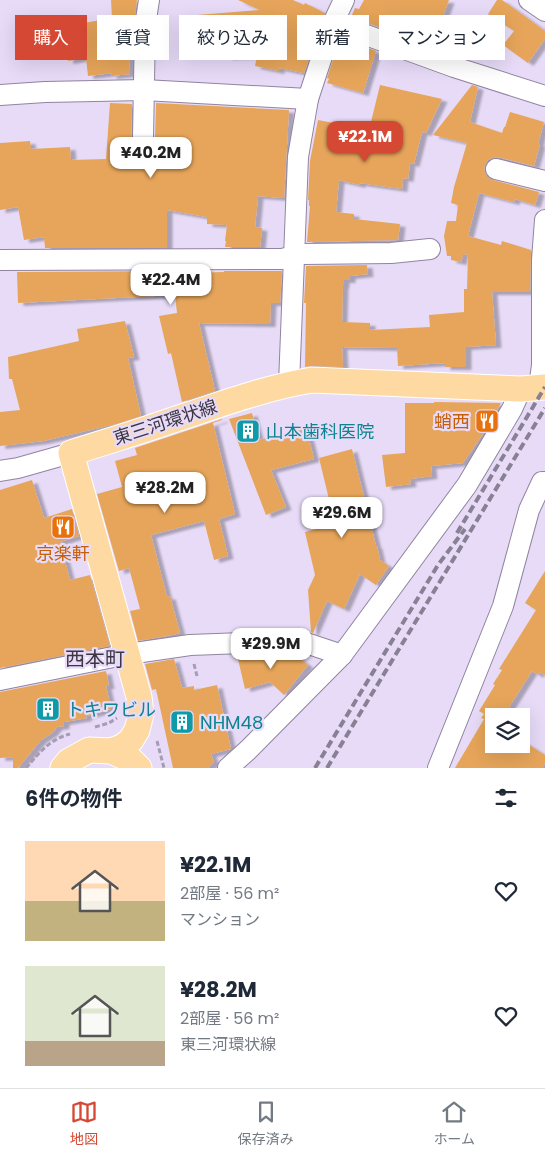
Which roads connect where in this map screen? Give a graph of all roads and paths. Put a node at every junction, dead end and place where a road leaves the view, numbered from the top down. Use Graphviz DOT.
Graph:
graph roads {
  1 [pos="149,0"];
  2 [pos="344,0"];
  3 [pos="529,0"];
  4 [pos="545,11"];
  5 [pos="337,15"];
  6 [pos="369,36"];
  7 [pos="321,60"];
  8 [pos="144,90"];
  9 [pos="0,94"];
  10 [pos="545,96"];
  11 [pos="308,99"];
  12 [pos="143,138"];
  13 [pos="496,169"];
  14 [pos="545,181"];
  15 [pos="545,220"];
  16 [pos="430,249"];
  17 [pos="294,256"];
  18 [pos="0,260"];
  19 [pos="290,384"];
  20 [pos="535,388"];
  21 [pos="71,453"];
  22 [pos="0,471"];
  23 [pos="545,482"];
  24 [pos="128,654"];
  25 [pos="342,655"];
  26 [pos="0,680"];
  27 [pos="138,726"];
  28 [pos="91,728"];
  29 [pos="73,733"];
  30 [pos="111,751"];
  31 [pos="26,768"];
  32 [pos="63,768"];
  33 [pos="141,768"];
  34 [pos="164,768"];
  35 [pos="228,768"];
  36 [pos="438,768"];
  1 -- 8 [label="street"];
  2 -- 5 [label="street"];
  3 -- 4 [label="street"];
  6 -- 10 [label="street"];
  7 -- 11 [label="street"];
  8 -- 9 [label="street"];
  8 -- 11 [label="street"];
  8 -- 12 [label="street"];
  11 -- 17 [label="street"];
  13 -- 14 [label="street"];
  15 -- 20 [label="street"];
  16 -- 17 [label="street"];
  17 -- 18 [label="street"];
  17 -- 19 [label="street"];
  19 -- 20 [label="main road, 東三河環状線"];
  19 -- 21 [label="main road, 東三河環状線"];
  20 -- 25 [label="street"];
  21 -- 22 [label="street"];
  21 -- 24 [label="main road"];
  23 -- 36 [label="street"];
  24 -- 25 [label="street"];
  24 -- 26 [label="street"];
  24 -- 27 [label="main road"];
  25 -- 35 [label="street"];
  27 -- 28 [label="path"];
  27 -- 30 [label="main road"];
  27 -- 33 [label="main road"];
  27 -- 34 [label="path"];
  29 -- 31 [label="path"];
  30 -- 32 [label="main road"];
  30 -- 33 [label="main road"];
}
